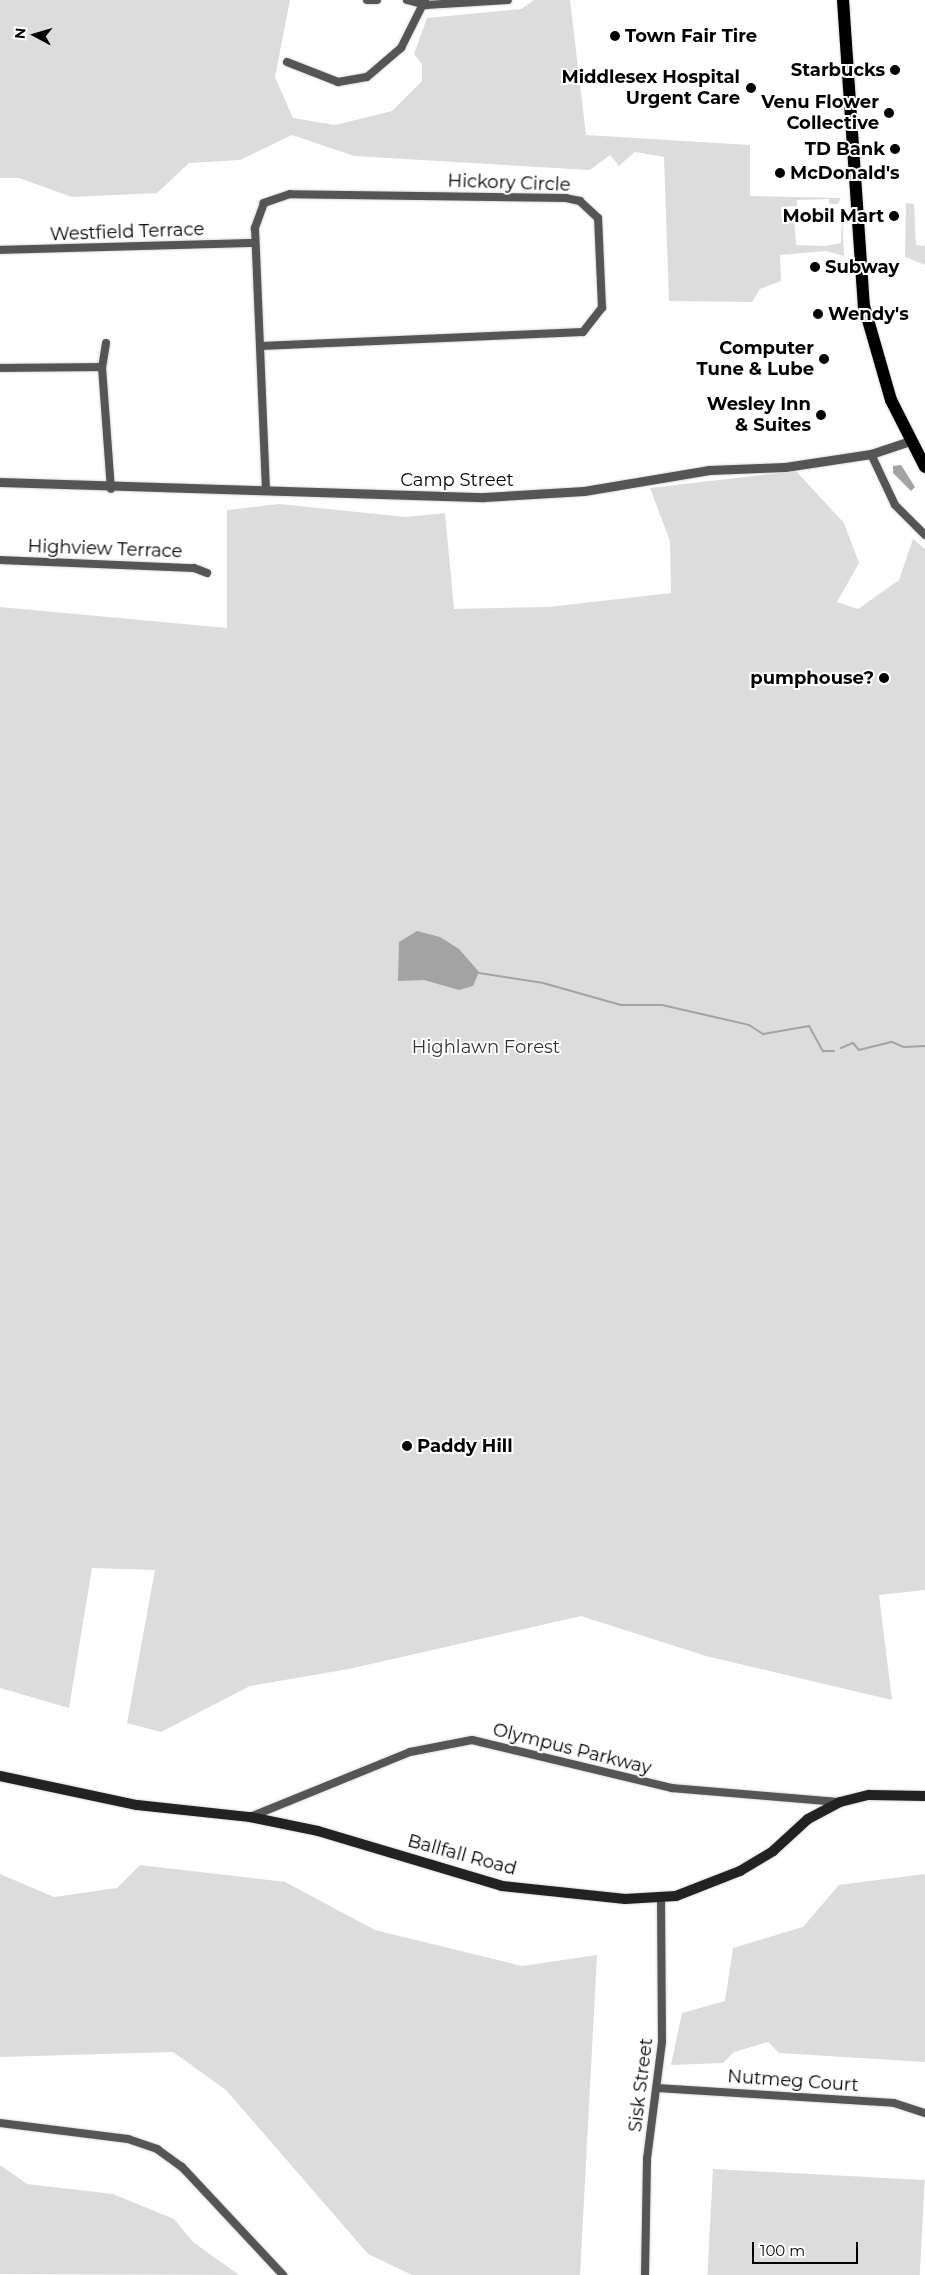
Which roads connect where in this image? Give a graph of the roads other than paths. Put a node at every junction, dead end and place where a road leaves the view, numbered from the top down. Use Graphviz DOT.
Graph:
graph roads {
  1 [pos="366,0"];
  2 [pos="377,0"];
  3 [pos="407,0"];
  4 [pos="508,0"];
  5 [pos="843,0"];
  6 [pos="426,3"];
  7 [pos="287,62"];
  8 [pos="255,243"];
  9 [pos="0,250"];
  10 [pos="106,343"];
  11 [pos="261,346"];
  12 [pos="102,367"];
  13 [pos="0,368"];
  14 [pos="910,441"];
  15 [pos="871,454"];
  16 [pos="925,467"];
  17 [pos="0,482"];
  18 [pos="111,489"];
  19 [pos="266,490"];
  20 [pos="925,534"];
  21 [pos="0,560"];
  22 [pos="208,573"];
  23 [pos="0,1776"];
  24 [pos="925,1796"];
  25 [pos="840,1802"];
  26 [pos="250,1816"];
  27 [pos="661,1898"];
  28 [pos="657,2088"];
  29 [pos="925,2113"];
  30 [pos="0,2123"];
  31 [pos="283,2275"];
  32 [pos="645,2275"];
  1 -- 2 [label="street"];
  3 -- 6 [label="street"];
  4 -- 6 [label="street"];
  5 -- 14 [label="highway"];
  6 -- 7 [label="street"];
  8 -- 9 [label="street, Westfield Terrace"];
  8 -- 11 [label="street, Hickory Circle"];
  8 -- 11 [label="street, Hickory Circle"];
  10 -- 12 [label="street"];
  11 -- 19 [label="street, Hickory Circle"];
  12 -- 13 [label="street"];
  12 -- 18 [label="street"];
  14 -- 15 [label="street, Camp Street"];
  14 -- 16 [label="highway"];
  15 -- 19 [label="street, Camp Street"];
  15 -- 20 [label="street"];
  17 -- 18 [label="street, Camp Street"];
  18 -- 19 [label="street, Camp Street"];
  21 -- 22 [label="street, Highview Terrace"];
  23 -- 26 [label="main road, Ballfall Road"];
  24 -- 25 [label="main road, Ballfall Road"];
  25 -- 26 [label="street, Olympus Parkway"];
  25 -- 27 [label="main road, Ballfall Road"];
  26 -- 27 [label="main road, Ballfall Road"];
  27 -- 28 [label="street, Sisk Street"];
  28 -- 29 [label="street, Nutmeg Court"];
  28 -- 32 [label="street, Sisk Street"];
  30 -- 31 [label="street"];
}
